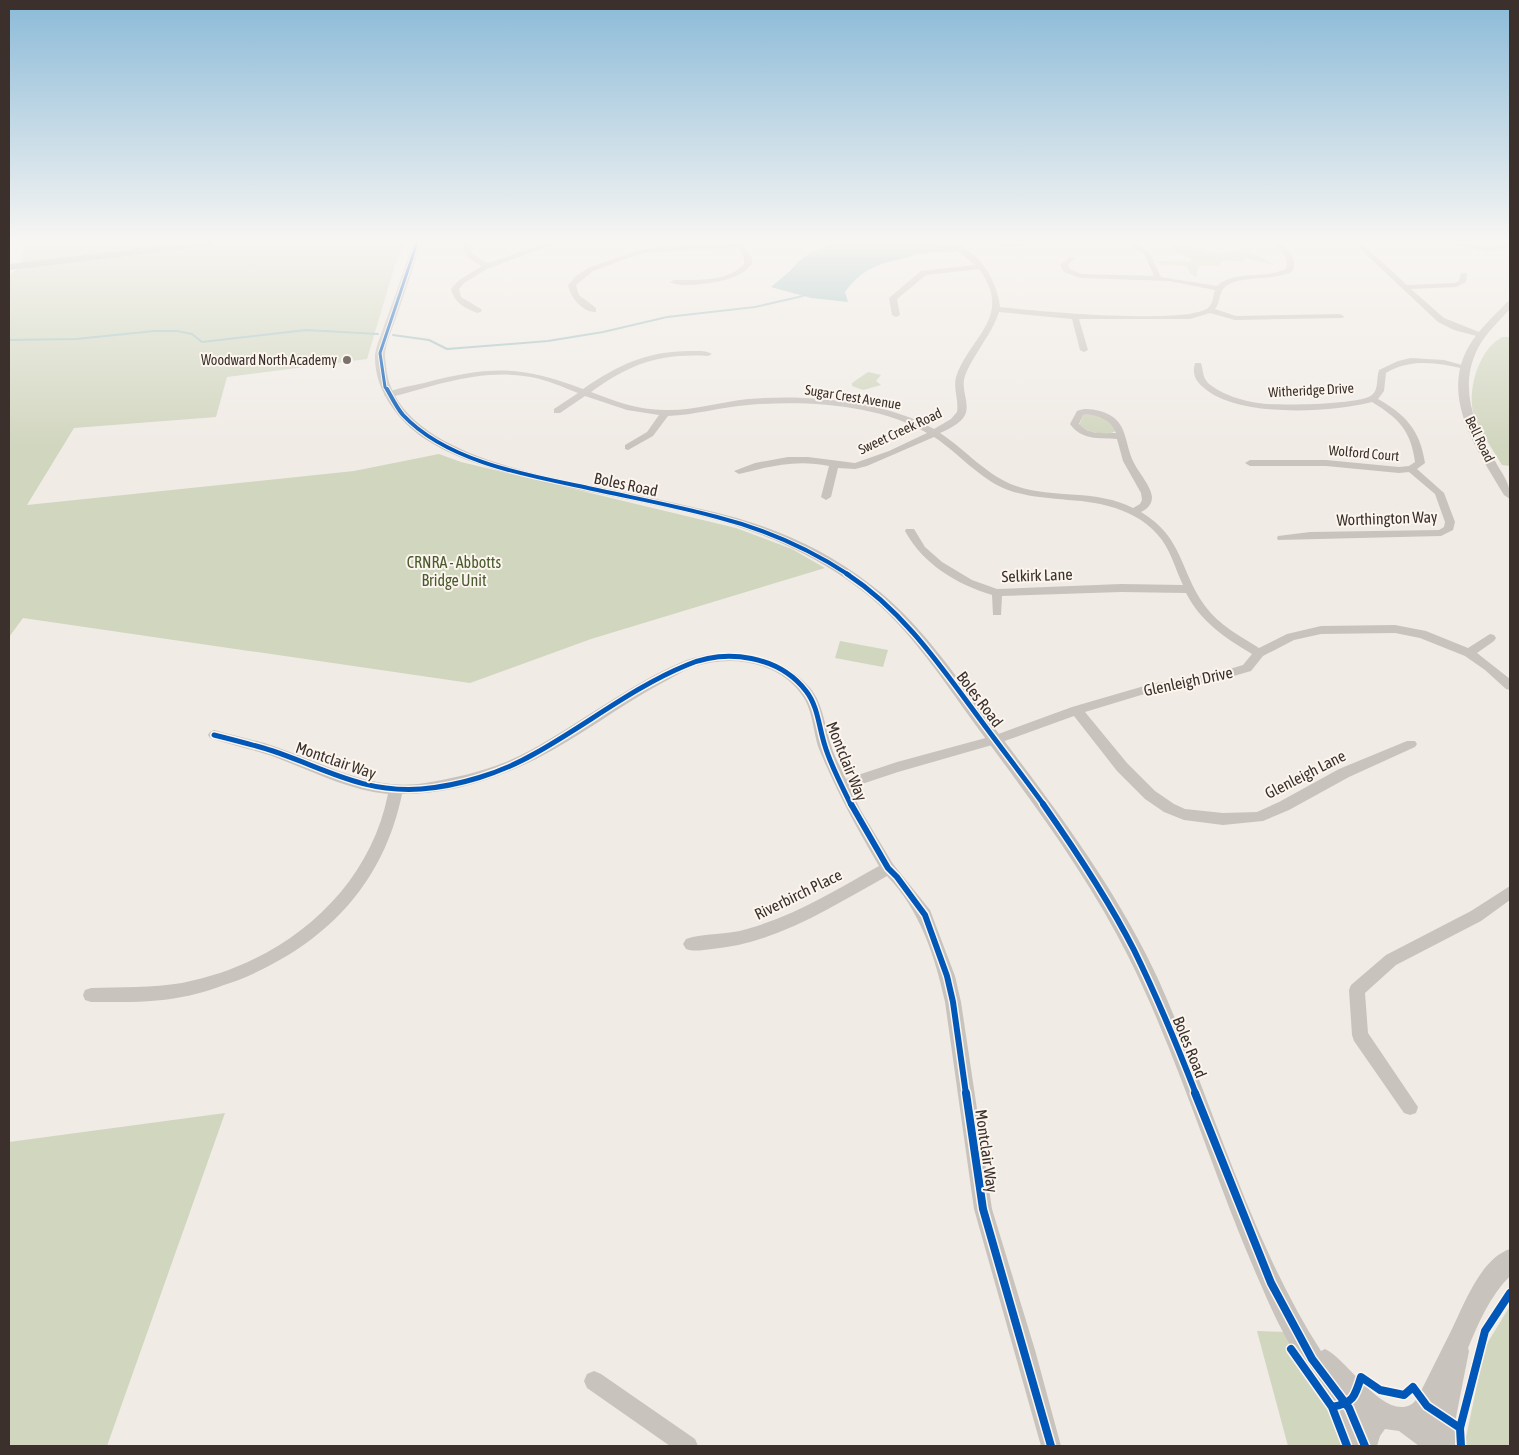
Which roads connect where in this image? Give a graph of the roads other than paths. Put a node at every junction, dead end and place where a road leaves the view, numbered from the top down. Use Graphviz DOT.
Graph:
graph roads {
  1 [pos="394,311"];
  2 [pos="895,311"];
  3 [pos="995,311"];
  4 [pos="1015,311"];
  5 [pos="1207,311"];
  6 [pos="1213,311"];
  7 [pos="1431,311"];
  8 [pos="1504,311"];
  9 [pos="896,314"];
  10 [pos="1340,316"];
  11 [pos="1075,317"];
  12 [pos="1481,336"];
  13 [pos="1084,350"];
  14 [pos="708,354"];
  15 [pos="1198,365"];
  16 [pos="1464,368"];
  17 [pos="583,394"];
  18 [pos="388,395"];
  19 [pos="1372,399"];
  20 [pos="557,411"];
  21 [pos="665,413"];
  22 [pos="934,433"];
  23 [pos="1121,436"];
  24 [pos="628,447"];
  25 [pos="1250,464"];
  26 [pos="834,466"];
  27 [pos="1411,469"];
  28 [pos="739,471"];
  29 [pos="1510,495"];
  30 [pos="826,496"];
  31 [pos="1134,512"];
  32 [pos="910,531"];
  33 [pos="1282,538"];
  34 [pos="1188,589"];
  35 [pos="997,593"];
  36 [pos="997,612"];
  37 [pos="1490,638"];
  38 [pos="1259,653"];
  39 [pos="1469,653"];
  40 [pos="1510,686"];
  41 [pos="1076,710"];
  42 [pos="214,735"];
  43 [pos="995,740"];
  44 [pos="1410,744"];
  45 [pos="841,786"];
  46 [pos="396,789"];
  47 [pos="888,868"];
  48 [pos="1510,892"];
  49 [pos="691,944"];
  50 [pos="91,995"];
  51 [pos="1410,1107"];
  52 [pos="1510,1260"];
  53 [pos="1287,1312"];
  54 [pos="1458,1342"];
  55 [pos="594,1381"];
  56 [pos="1397,1418"];
  57 [pos="688,1446"];
  58 [pos="1051,1446"];
  59 [pos="1365,1446"];
  60 [pos="1436,1446"];
  61 [pos="1443,1446"];
  1 -- 18 [label="street, Boles Road"];
  2 -- 9 [label="street"];
  3 -- 22 [label="street, Sweet Creek Road"];
  4 -- 11 [label="street"];
  5 -- 11 [label="street"];
  6 -- 10 [label="street"];
  7 -- 12 [label="street"];
  8 -- 12 [label="street, Bell Road"];
  11 -- 13 [label="street"];
  12 -- 16 [label="street, Bell Road"];
  14 -- 17 [label="street"];
  15 -- 19 [label="street, Witheridge Drive"];
  16 -- 19 [label="street, Witheridge Drive"];
  16 -- 29 [label="street, Bell Road"];
  17 -- 18 [label="street, Sugar Crest Avenue"];
  17 -- 20 [label="street"];
  17 -- 21 [label="street, Sugar Crest Avenue"];
  18 -- 43 [label="street, Boles Road"];
  19 -- 27 [label="street, Wolford Court"];
  21 -- 22 [label="street, Sugar Crest Avenue"];
  21 -- 24 [label="street"];
  22 -- 26 [label="street, Sweet Creek Road"];
  22 -- 31 [label="street, Sugar Crest Avenue"];
  23 -- 23 [label="street"];
  23 -- 31 [label="street"];
  25 -- 27 [label="street, Wolford Court"];
  26 -- 28 [label="street, Sweet Creek Road"];
  26 -- 30 [label="street"];
  27 -- 33 [label="street, Worthington Way"];
  31 -- 34 [label="street, Sugar Crest Avenue"];
  32 -- 35 [label="street, Selkirk Lane"];
  34 -- 35 [label="street, Selkirk Lane"];
  34 -- 38 [label="street, Sugar Crest Avenue"];
  35 -- 36 [label="street"];
  37 -- 39 [label="street"];
  38 -- 39 [label="street, Glenleigh Drive"];
  38 -- 41 [label="street, Glenleigh Drive"];
  39 -- 40 [label="street, Glenleigh Drive"];
  41 -- 43 [label="street, Glenleigh Drive"];
  41 -- 44 [label="street, Glenleigh Lane"];
  42 -- 46 [label="street, Montclair Way"];
  43 -- 45 [label="street, Glenleigh Drive"];
  43 -- 53 [label="street, Boles Road"];
  45 -- 46 [label="street, Montclair Way"];
  45 -- 47 [label="street, Montclair Way"];
  46 -- 50 [label="street"];
  47 -- 49 [label="street, Riverbirch Place"];
  47 -- 58 [label="street, Montclair Way"];
  48 -- 51 [label="street"];
  52 -- 54 [label="street"];
  53 -- 56 [label="street, Boles Road"];
  53 -- 59 [label="street, Boles Road"];
  54 -- 56 [label="street"];
  54 -- 61 [label="street"];
  55 -- 57 [label="street"];
  56 -- 59 [label="street"];
  56 -- 60 [label="street"];
}
